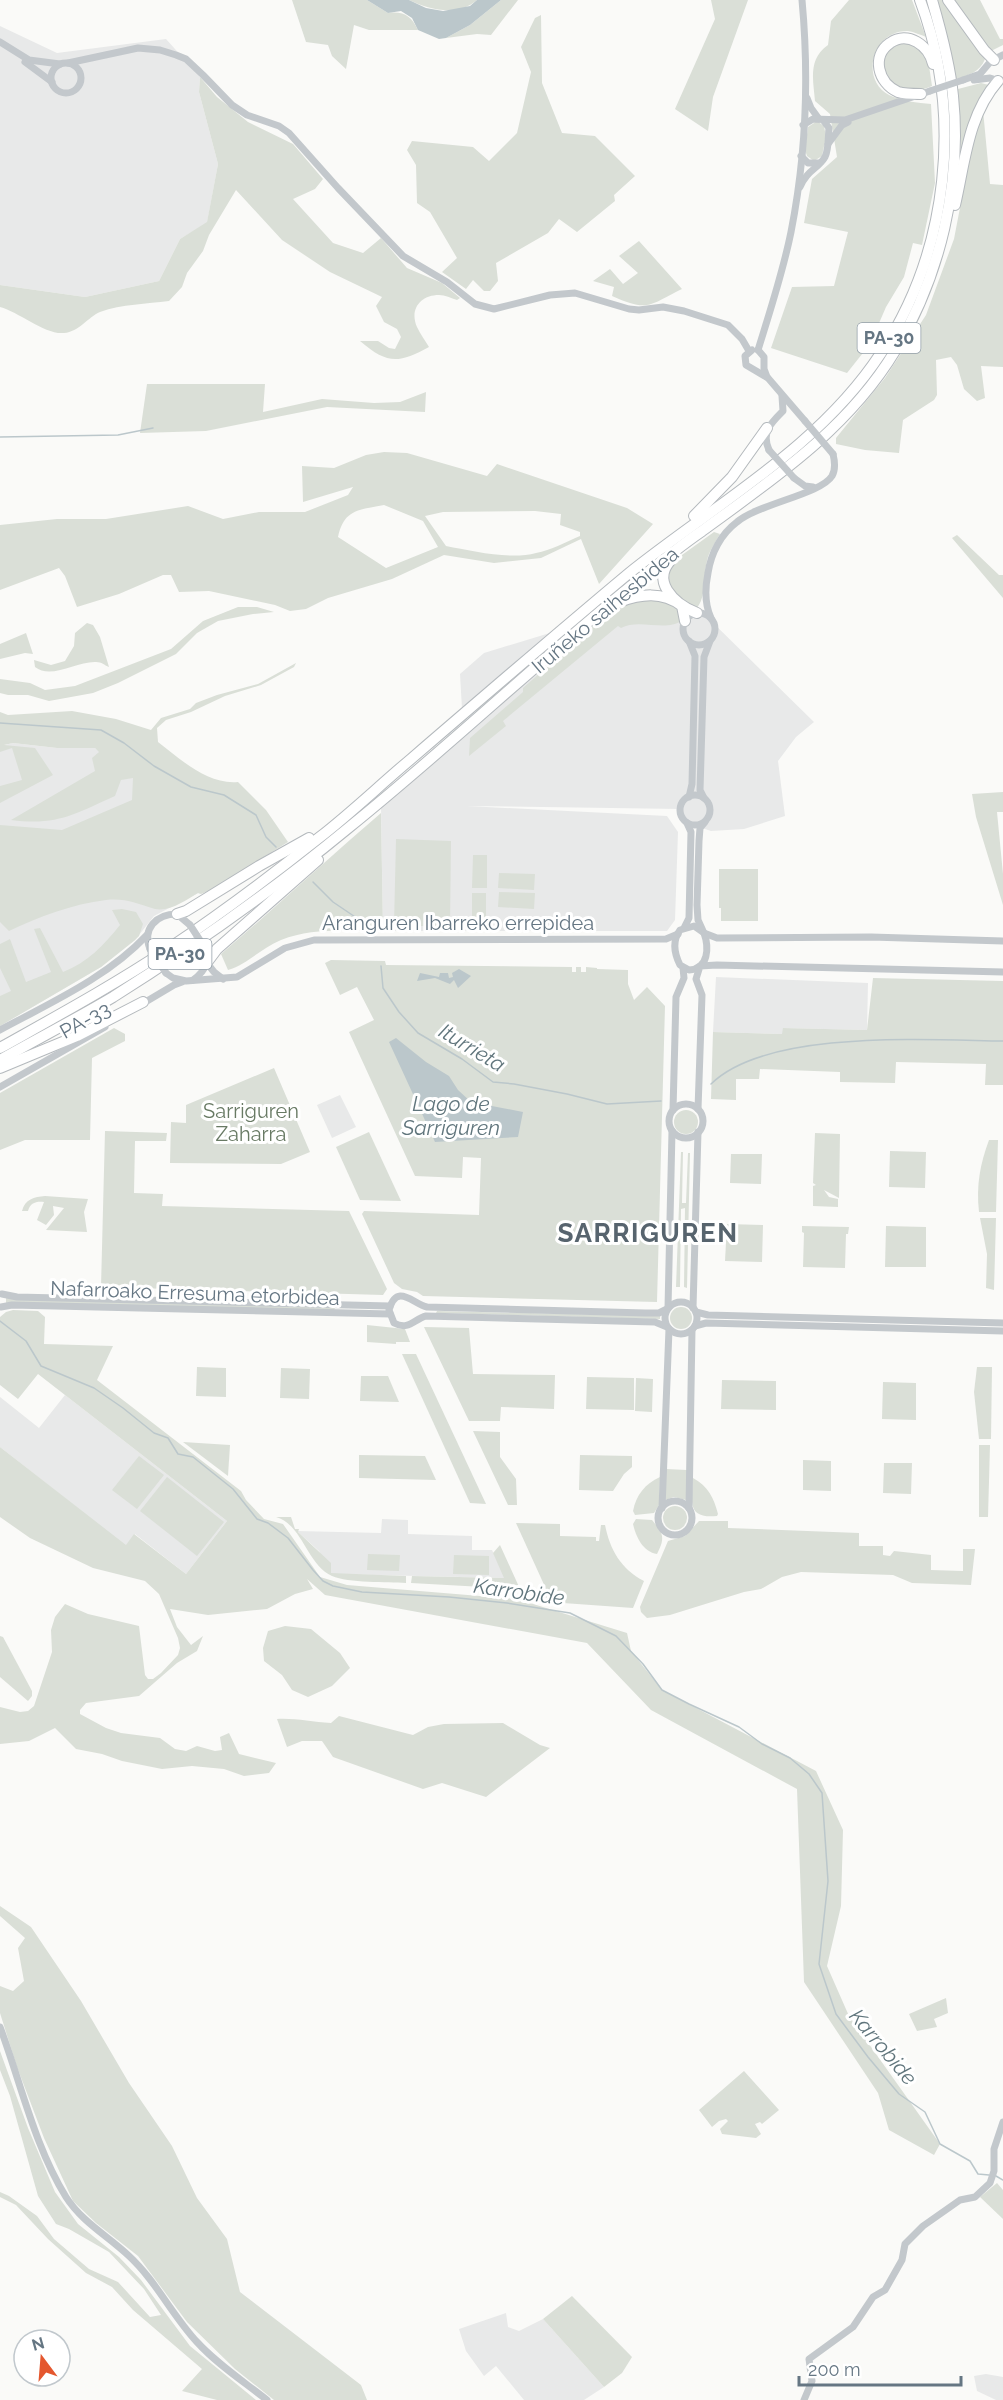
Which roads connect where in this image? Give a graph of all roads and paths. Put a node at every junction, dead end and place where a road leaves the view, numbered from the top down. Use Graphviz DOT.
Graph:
graph roads {
  1 [pos="802,0"];
  2 [pos="921,0"];
  3 [pos="932,0"];
  4 [pos="948,0"];
  5 [pos="0,44"];
  6 [pos="100,57"];
  7 [pos="995,61"];
  8 [pos="68,63"];
  9 [pos="60,64"];
  10 [pos="81,74"];
  11 [pos="997,80"];
  12 [pos="52,82"];
  13 [pos="963,82"];
  14 [pos="927,93"];
  15 [pos="806,94"];
  16 [pos="821,119"];
  17 [pos="803,125"];
  18 [pos="828,144"];
  19 [pos="801,156"];
  20 [pos="820,163"];
  21 [pos="942,185"];
  22 [pos="797,192"];
  23 [pos="913,318"];
  24 [pos="758,350"];
  25 [pos="749,351"];
  26 [pos="764,363"];
  27 [pos="754,369"];
  28 [pos="768,378"];
  29 [pos="781,394"];
  30 [pos="859,401"];
  31 [pos="777,417"];
  32 [pos="805,421"];
  33 [pos="767,428"];
  34 [pos="794,478"];
  35 [pos="820,486"];
  36 [pos="784,499"];
  37 [pos="674,557"];
  38 [pos="631,572"];
  39 [pos="706,600"];
  40 [pos="619,602"];
  41 [pos="697,613"];
  42 [pos="711,618"];
  43 [pos="685,621"];
  44 [pos="689,641"];
  45 [pos="710,641"];
  46 [pos="415,755"];
  47 [pos="689,796"];
  48 [pos="704,798"];
  49 [pos="705,822"];
  50 [pos="687,823"];
  51 [pos="326,851"];
  52 [pos="177,915"];
  53 [pos="228,920"];
  54 [pos="684,927"];
  55 [pos="704,932"];
  56 [pos="678,934"];
  57 [pos="147,935"];
  58 [pos="717,938"];
  59 [pos="666,939"];
  60 [pos="1003,941"];
  61 [pos="674,948"];
  62 [pos="708,948"];
  63 [pos="207,962"];
  64 [pos="717,964"];
  65 [pos="700,966"];
  66 [pos="683,968"];
  67 [pos="1003,972"];
  68 [pos="224,979"];
  69 [pos="189,981"];
  70 [pos="94,994"];
  71 [pos="143,1002"];
  72 [pos="0,1030"];
  73 [pos="0,1041"];
  74 [pos="0,1048"];
  75 [pos="0,1060"];
  76 [pos="0,1068"];
  77 [pos="0,1087"];
  78 [pos="698,1109"];
  79 [pos="673,1110"];
  80 [pos="672,1131"];
  81 [pos="698,1132"];
  82 [pos="1,1292"];
  83 [pos="417,1303"];
  84 [pos="390,1306"];
  85 [pos="0,1308"];
  86 [pos="668,1308"];
  87 [pos="694,1310"];
  88 [pos="390,1314"];
  89 [pos="417,1320"];
  90 [pos="1003,1323"];
  91 [pos="668,1328"];
  92 [pos="693,1328"];
  93 [pos="1003,1331"];
  94 [pos="662,1508"];
  95 [pos="689,1508"];
  96 [pos="0,2027"];
  97 [pos="1003,2122"];
  98 [pos="267,2400"];
  99 [pos="804,2400"];
  1 -- 15 [label="street"];
  2 -- 21 [label="highway, Iruñeko saihesbidea / PA-30"];
  3 -- 23 [label="highway, Iruñeko saihesbidea / PA-30"];
  4 -- 7 [label="highway"];
  5 -- 9 [label="street"];
  5 -- 12 [label="street"];
  6 -- 8 [label="street"];
  6 -- 10 [label="street"];
  6 -- 25 [label="street"];
  7 -- 11 [label="street"];
  7 -- 13 [label="street"];
  8 -- 9 [label="street"];
  8 -- 10 [label="street"];
  9 -- 12 [label="street"];
  10 -- 12 [label="street"];
  11 -- 13 [label="street"];
  11 -- 23 [label="highway"];
  13 -- 14 [label="street, bridge"];
  14 -- 16 [label="street"];
  14 -- 18 [label="street"];
  14 -- 21 [label="highway"];
  15 -- 16 [label="street"];
  15 -- 17 [label="street"];
  16 -- 17 [label="street"];
  16 -- 18 [label="street"];
  17 -- 19 [label="street"];
  18 -- 20 [label="street"];
  19 -- 20 [label="street"];
  19 -- 22 [label="street"];
  20 -- 22 [label="street"];
  21 -- 38 [label="highway, Iruñeko saihesbidea / PA-30"];
  22 -- 24 [label="street"];
  23 -- 30 [label="highway, Iruñeko saihesbidea / PA-30"];
  24 -- 25 [label="street"];
  24 -- 26 [label="street"];
  25 -- 27 [label="street"];
  26 -- 27 [label="street"];
  26 -- 28 [label="street"];
  27 -- 28 [label="street"];
  28 -- 29 [label="street"];
  29 -- 31 [label="street"];
  29 -- 32 [label="street"];
  30 -- 37 [label="highway"];
  30 -- 53 [label="highway, Iruñeko saihesbidea / PA-30"];
  31 -- 32 [label="street"];
  31 -- 33 [label="street"];
  32 -- 35 [label="street, bridge"];
  33 -- 34 [label="street, bridge"];
  33 -- 38 [label="highway"];
  34 -- 35 [label="street"];
  34 -- 36 [label="street"];
  35 -- 36 [label="street"];
  36 -- 39 [label="street"];
  37 -- 40 [label="highway"];
  37 -- 41 [label="highway"];
  38 -- 46 [label="highway, Iruñeko saihesbidea / PA-30"];
  39 -- 41 [label="street"];
  39 -- 42 [label="street"];
  40 -- 43 [label="highway"];
  40 -- 51 [label="highway"];
  41 -- 42 [label="street"];
  41 -- 43 [label="street"];
  42 -- 45 [label="street"];
  43 -- 44 [label="street"];
  44 -- 45 [label="street"];
  44 -- 47 [label="street"];
  45 -- 48 [label="street"];
  46 -- 52 [label="highway"];
  46 -- 70 [label="highway, Iruñeko saihesbidea / PA-30"];
  47 -- 48 [label="street"];
  47 -- 50 [label="street"];
  48 -- 49 [label="street"];
  49 -- 50 [label="street"];
  49 -- 55 [label="street"];
  50 -- 54 [label="street"];
  51 -- 53 [label="highway"];
  51 -- 63 [label="highway"];
  52 -- 57 [label="street"];
  52 -- 63 [label="street, bridge"];
  53 -- 75 [label="highway, Iruñeko saihesbidea / PA-30"];
  54 -- 55 [label="street"];
  54 -- 56 [label="street"];
  55 -- 58 [label="street"];
  55 -- 62 [label="street"];
  56 -- 59 [label="street"];
  56 -- 61 [label="street"];
  57 -- 69 [label="street, bridge"];
  57 -- 72 [label="street"];
  58 -- 60 [label="street"];
  58 -- 62 [label="street"];
  59 -- 61 [label="street"];
  59 -- 68 [label="street, Aranguren Ibarreko errepidea"];
  61 -- 66 [label="street"];
  62 -- 64 [label="street"];
  62 -- 65 [label="street"];
  63 -- 68 [label="street"];
  63 -- 69 [label="street"];
  64 -- 65 [label="street"];
  64 -- 67 [label="street"];
  65 -- 66 [label="street"];
  65 -- 78 [label="street"];
  66 -- 79 [label="street"];
  68 -- 69 [label="street, Aranguren Ibarreko errepidea"];
  69 -- 71 [label="street, PA-33"];
  70 -- 73 [label="highway"];
  70 -- 74 [label="highway, Iruñeko saihesbidea / PA-30"];
  71 -- 76 [label="highway"];
  71 -- 77 [label="street, PA-33"];
  78 -- 79 [label="street"];
  78 -- 81 [label="street"];
  79 -- 80 [label="street"];
  80 -- 81 [label="street"];
  80 -- 86 [label="street"];
  81 -- 87 [label="street"];
  82 -- 84 [label="street, Nafarroako Erresuma etorbidea"];
  82 -- 85 [label="street"];
  83 -- 84 [label="street"];
  83 -- 86 [label="street"];
  83 -- 89 [label="street"];
  84 -- 88 [label="street"];
  85 -- 88 [label="street, Nafarroako Erresuma etorbidea"];
  86 -- 87 [label="street"];
  86 -- 91 [label="street"];
  87 -- 90 [label="street"];
  87 -- 92 [label="street"];
  88 -- 89 [label="street"];
  89 -- 91 [label="street"];
  91 -- 92 [label="street"];
  91 -- 94 [label="street"];
  92 -- 93 [label="street"];
  92 -- 95 [label="street"];
  94 -- 95 [label="street"];
  94 -- 95 [label="street"];
  96 -- 98 [label="street"];
  97 -- 99 [label="street"];
}
